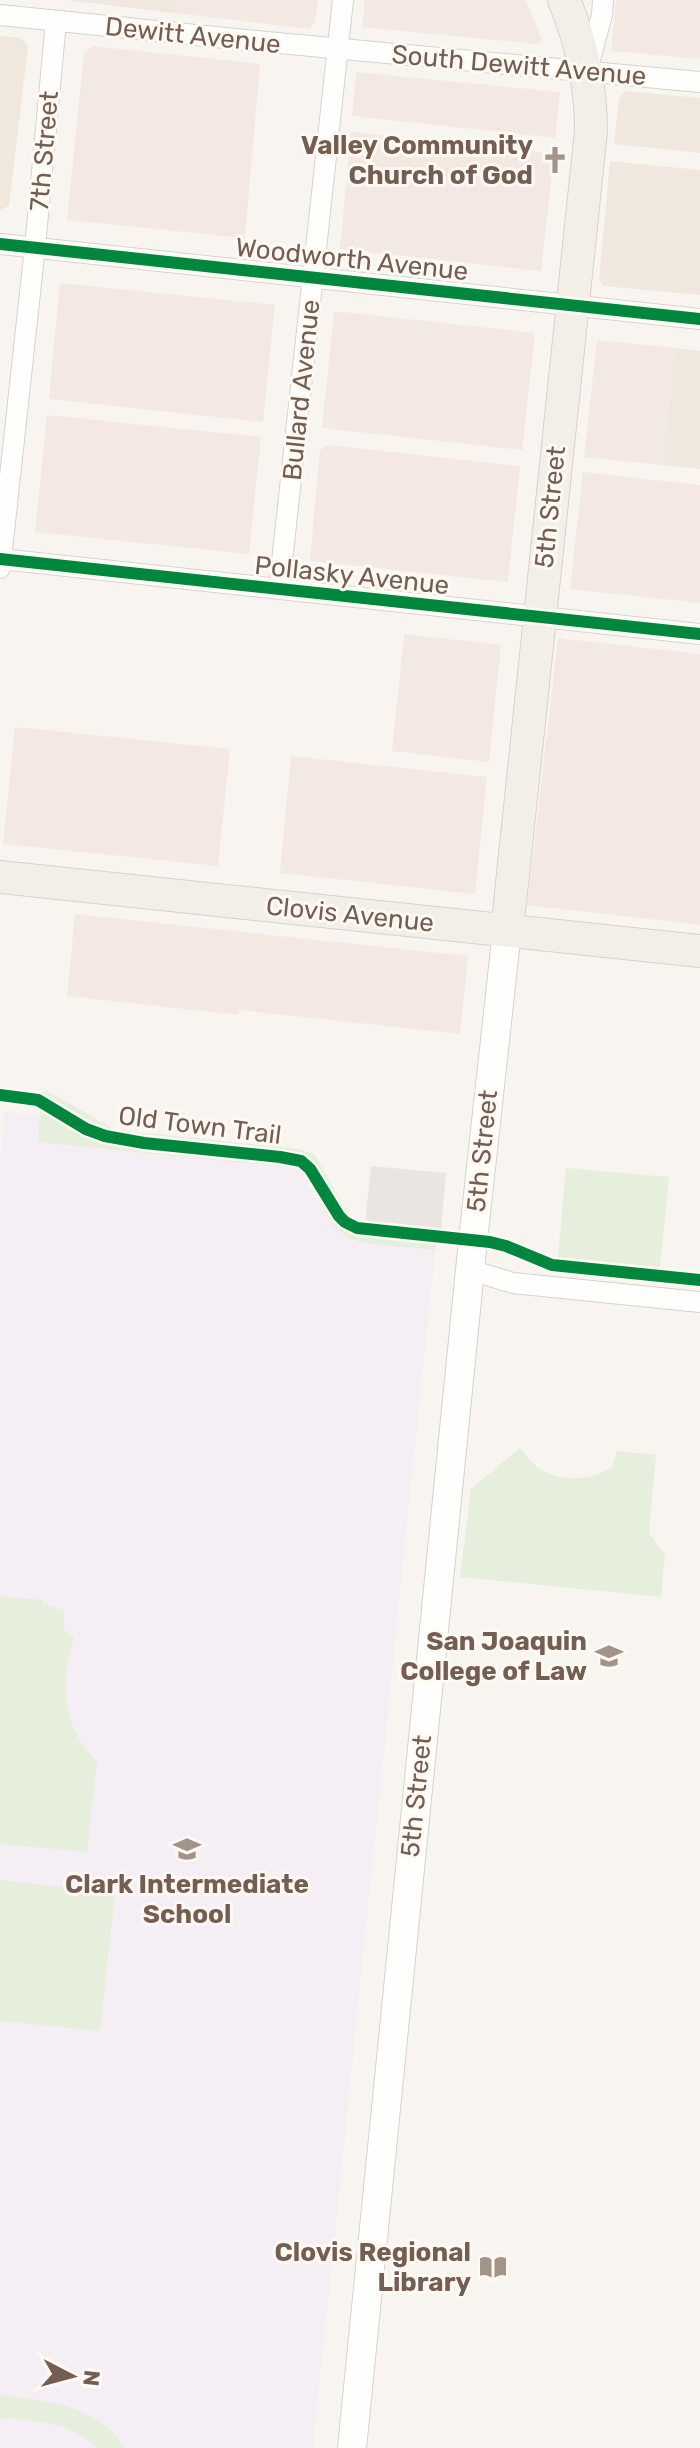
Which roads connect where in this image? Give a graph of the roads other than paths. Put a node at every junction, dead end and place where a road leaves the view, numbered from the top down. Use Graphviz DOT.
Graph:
graph roads {
  1 [pos="343,0"];
  2 [pos="564,0"];
  3 [pos="603,0"];
  4 [pos="0,15"];
  5 [pos="56,21"];
  6 [pos="338,49"];
  7 [pos="587,71"];
  8 [pos="700,82"];
  9 [pos="0,244"];
  10 [pos="35,247"];
  11 [pos="313,277"];
  12 [pos="573,305"];
  13 [pos="700,319"];
  14 [pos="0,559"];
  15 [pos="0,568"];
  16 [pos="279,589"];
  17 [pos="538,617"];
  18 [pos="700,634"];
  19 [pos="0,877"];
  20 [pos="507,931"];
  21 [pos="700,951"];
  22 [pos="470,1270"];
  23 [pos="700,1302"];
  24 [pos="352,2448"];
  1 -- 6 [label="street, Bullard Avenue"];
  2 -- 7 [label="main road"];
  3 -- 7 [label="street, 5th Street"];
  4 -- 5 [label="street, Dewitt Avenue"];
  5 -- 6 [label="street, Dewitt Avenue"];
  5 -- 10 [label="street, 7th Street"];
  6 -- 7 [label="street, South Dewitt Avenue"];
  6 -- 11 [label="street, Bullard Avenue"];
  7 -- 8 [label="street, South Dewitt Avenue"];
  7 -- 12 [label="main road, 5th Street"];
  9 -- 10 [label="street, Woodworth Avenue"];
  10 -- 11 [label="street, Woodworth Avenue"];
  10 -- 14 [label="street, 7th Street"];
  11 -- 12 [label="street, Woodworth Avenue"];
  11 -- 16 [label="street, Bullard Avenue"];
  12 -- 13 [label="street, Woodworth Avenue"];
  12 -- 17 [label="main road, 5th Street"];
  14 -- 15 [label="street, 7th Street"];
  14 -- 16 [label="street, Pollasky Avenue"];
  16 -- 17 [label="street, Pollasky Avenue"];
  17 -- 18 [label="street, Pollasky Avenue"];
  17 -- 20 [label="main road, 5th Street"];
  19 -- 20 [label="main road, Clovis Avenue"];
  20 -- 21 [label="main road, Clovis Avenue"];
  20 -- 22 [label="main road, 5th Street"];
  22 -- 23 [label="street"];
  22 -- 24 [label="main road, 5th Street"];
}
